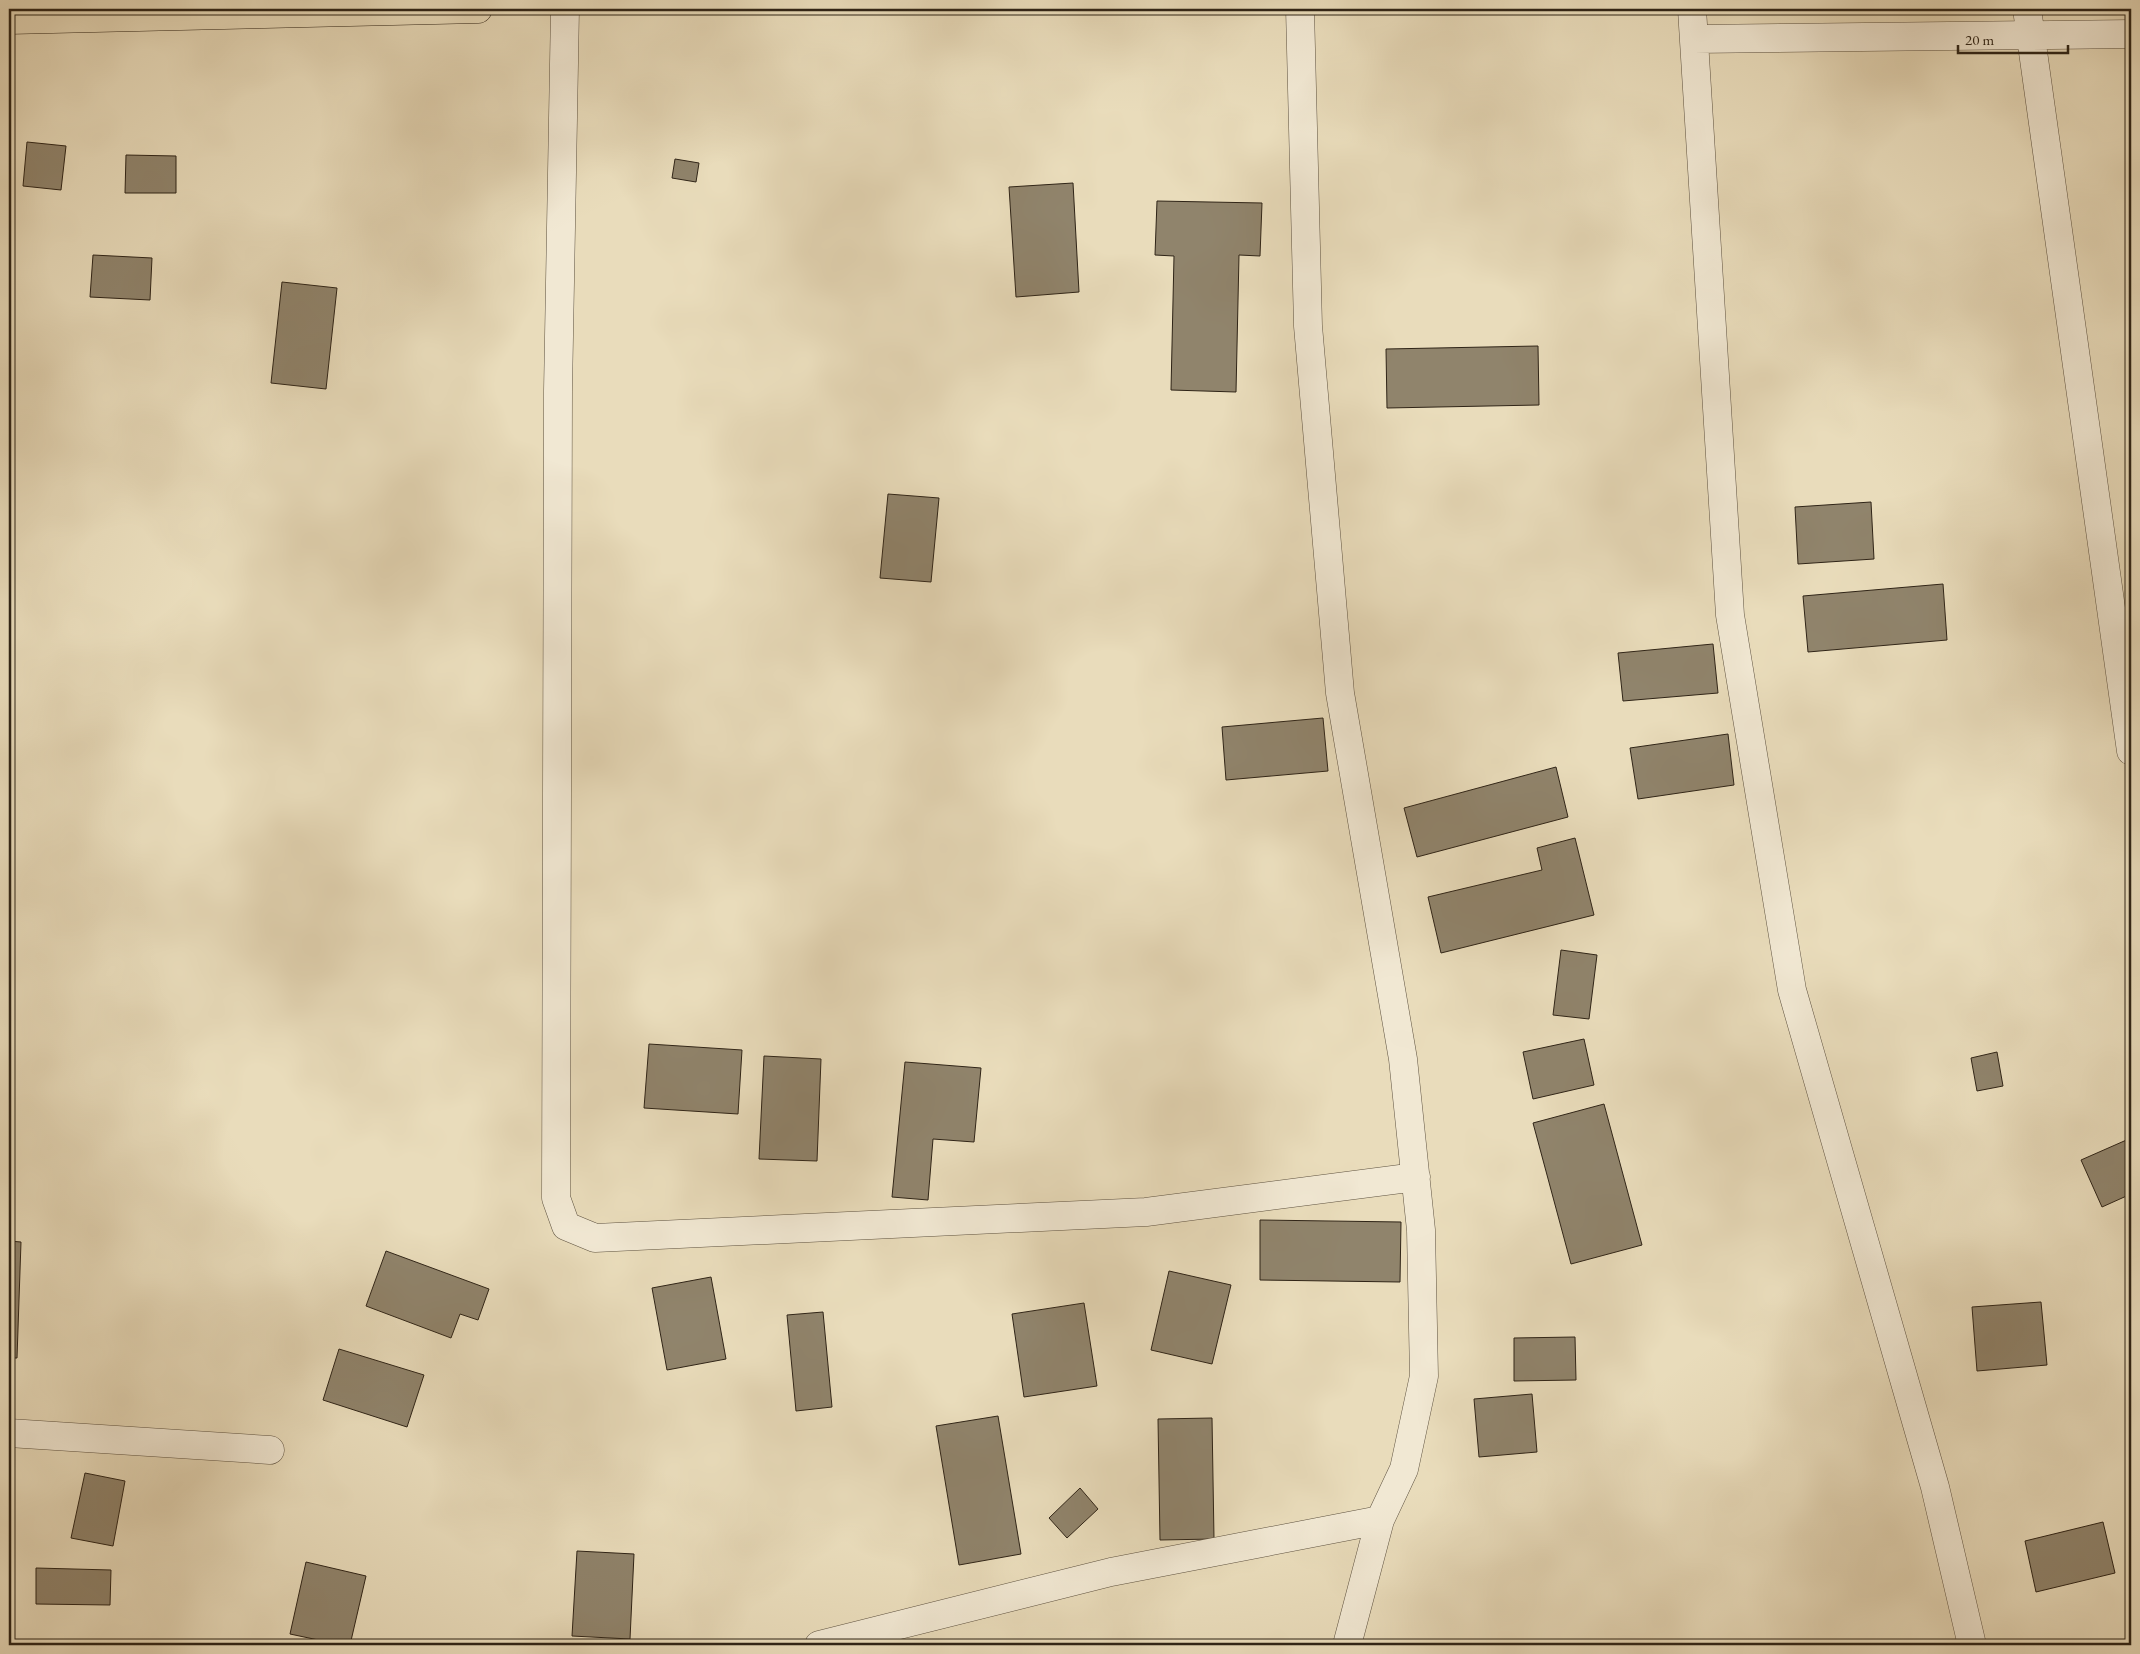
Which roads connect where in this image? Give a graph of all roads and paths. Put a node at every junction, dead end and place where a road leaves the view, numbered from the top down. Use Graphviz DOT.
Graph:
graph roads {
  1 [pos="478,9"];
  2 [pos="565,9"];
  3 [pos="1300,9"];
  4 [pos="1692,9"];
  5 [pos="2027,9"];
  6 [pos="9,20"];
  7 [pos="2131,34"];
  8 [pos="2032,36"];
  9 [pos="1694,39"];
  10 [pos="2131,751"];
  11 [pos="1416,1177"];
  12 [pos="9,1433"];
  13 [pos="270,1450"];
  14 [pos="1380,1520"];
  15 [pos="819,1645"];
  16 [pos="1347,1645"];
  17 [pos="1972,1645"];
  1 -- 6 [label="main road"];
  2 -- 11 [label="street"];
  3 -- 11 [label="street"];
  4 -- 9 [label="street"];
  5 -- 8 [label="street"];
  7 -- 8 [label="street"];
  8 -- 9 [label="street"];
  8 -- 10 [label="street"];
  9 -- 17 [label="street"];
  11 -- 14 [label="street"];
  12 -- 13 [label="street"];
  14 -- 15 [label="street"];
  14 -- 16 [label="street"];
}
